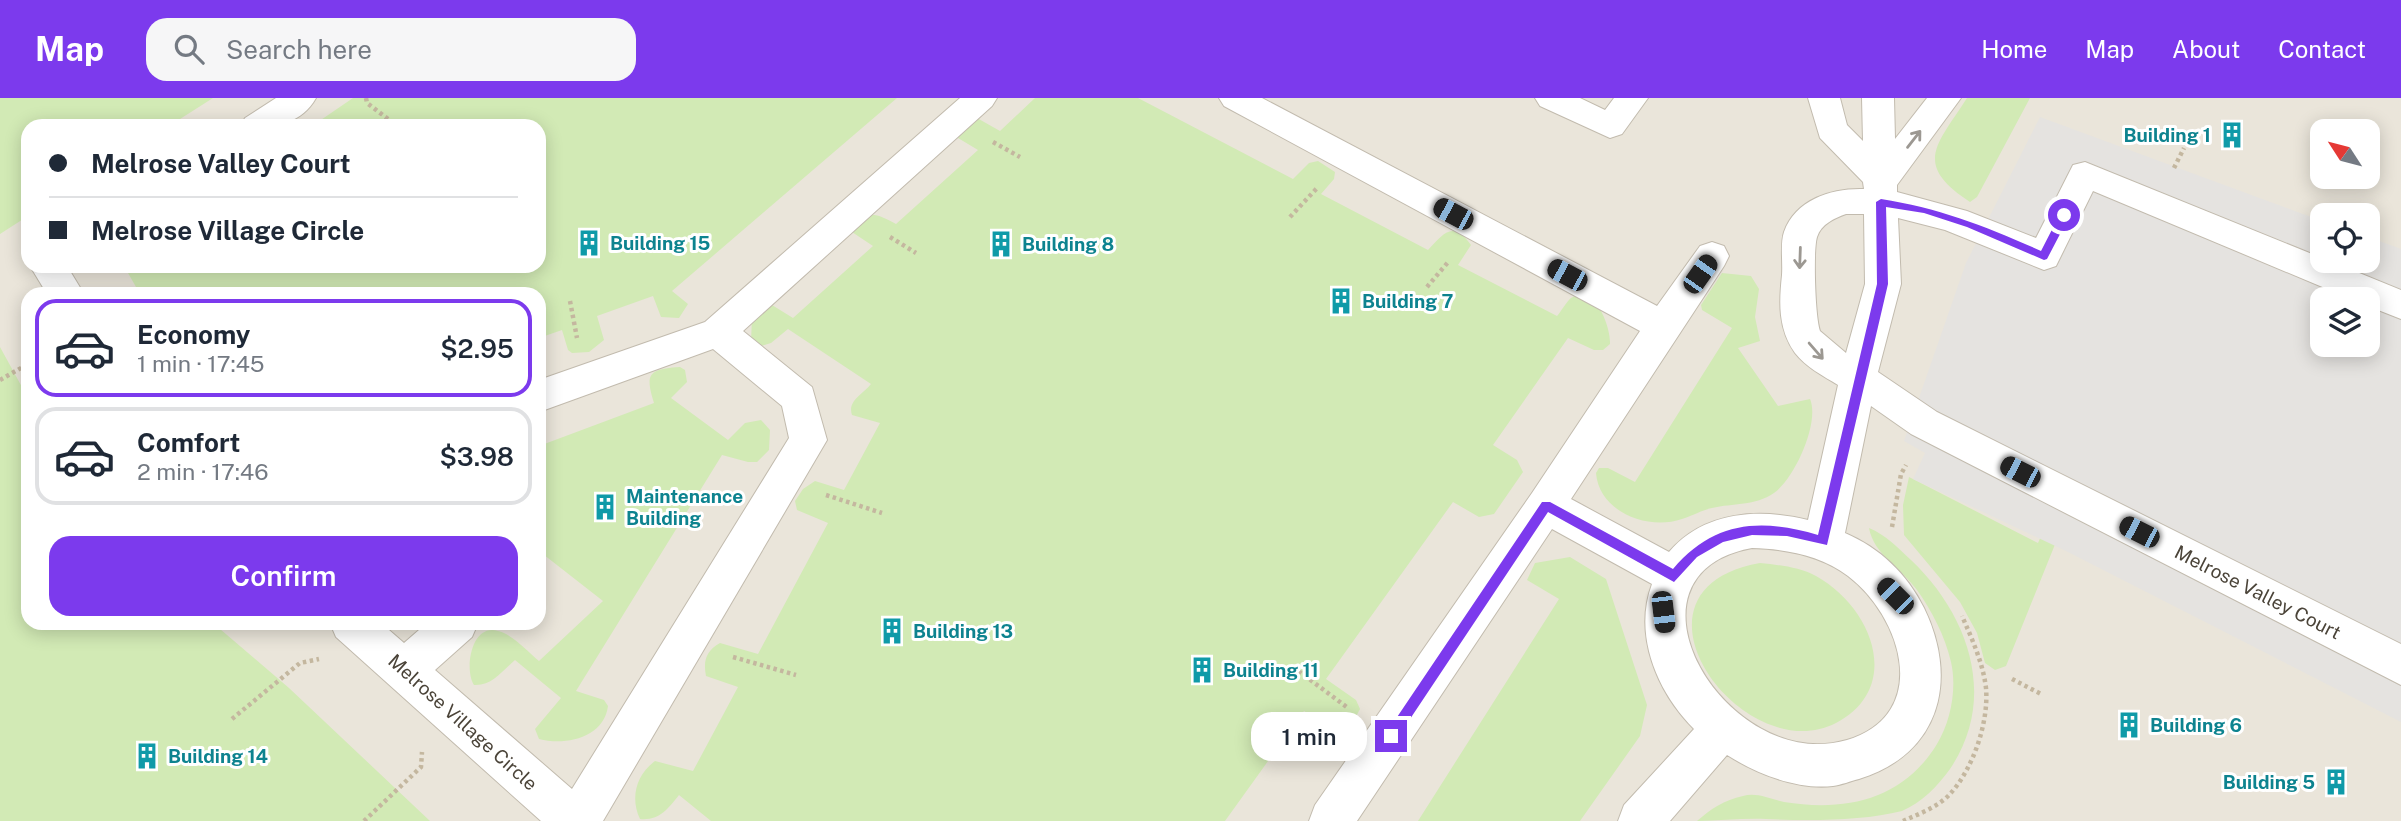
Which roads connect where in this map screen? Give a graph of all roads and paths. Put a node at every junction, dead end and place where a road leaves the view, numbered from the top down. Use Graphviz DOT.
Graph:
graph roads {
  1 [pos="300,98"];
  2 [pos="366,98"];
  3 [pos="981,98"];
  4 [pos="1235,98"];
  5 [pos="1551,98"];
  6 [pos="1632,98"];
  7 [pos="1824,98"];
  8 [pos="1855,98"];
  9 [pos="1878,98"];
  10 [pos="1945,98"];
  11 [pos="268,119"];
  12 [pos="388,119"];
  13 [pos="1882,191"];
  14 [pos="1712,256"];
  15 [pos="2401,305"];
  16 [pos="1663,326"];
  17 [pos="718,331"];
  18 [pos="21,368"];
  19 [pos="1858,378"];
  20 [pos="0,380"];
  21 [pos="546,393"];
  22 [pos="787,474"];
  23 [pos="1546,505"];
  24 [pos="882,513"];
  25 [pos="1823,541"];
  26 [pos="1674,576"];
  27 [pos="349,630"];
  28 [pos="360,630"];
  29 [pos="449,630"];
  30 [pos="691,634"];
  31 [pos="2401,665"];
  32 [pos="1293,667"];
  33 [pos="404,670"];
  34 [pos="796,675"];
  35 [pos="2012,679"];
  36 [pos="2043,695"];
  37 [pos="458,718"];
  38 [pos="232,719"];
  39 [pos="1722,729"];
  40 [pos="1391,736"];
  41 [pos="365,821"];
  42 [pos="576,821"];
  43 [pos="1332,821"];
  44 [pos="1640,821"];
  1 -- 11 [label="lane"];
  2 -- 12 [label="path"];
  3 -- 17 [label="lane"];
  4 -- 16 [label="lane"];
  5 -- 6 [label="lane"];
  7 -- 13 [label="lane"];
  8 -- 13 [label="lane"];
  9 -- 13 [label="lane"];
  13 -- 10 [label="lane, one-way"];
  13 -- 15 [label="lane, Melrose Valley Court"];
  13 -- 19 [label="lane"];
  13 -- 19 [label="lane, Melrose Valley Court, one-way"];
  14 -- 16 [label="lane"];
  16 -- 23 [label="lane"];
  17 -- 21 [label="lane"];
  17 -- 22 [label="lane"];
  18 -- 20 [label="path"];
  19 -- 25 [label="lane"];
  19 -- 31 [label="lane, Melrose Valley Court"];
  22 -- 24 [label="path"];
  22 -- 30 [label="lane"];
  23 -- 26 [label="lane"];
  23 -- 40 [label="lane"];
  25 -- 26 [label="lane"];
  25 -- 39 [label="lane"];
  26 -- 39 [label="lane"];
  27 -- 38 [label="path"];
  28 -- 33 [label="lane, Melrose Village Circle"];
  29 -- 33 [label="lane"];
  30 -- 34 [label="path"];
  30 -- 42 [label="lane"];
  32 -- 40 [label="path"];
  33 -- 37 [label="lane, Melrose Village Circle"];
  35 -- 36 [label="path"];
  37 -- 41 [label="path"];
  37 -- 42 [label="lane, Melrose Village Circle"];
  39 -- 44 [label="lane"];
  40 -- 43 [label="lane"];
}
